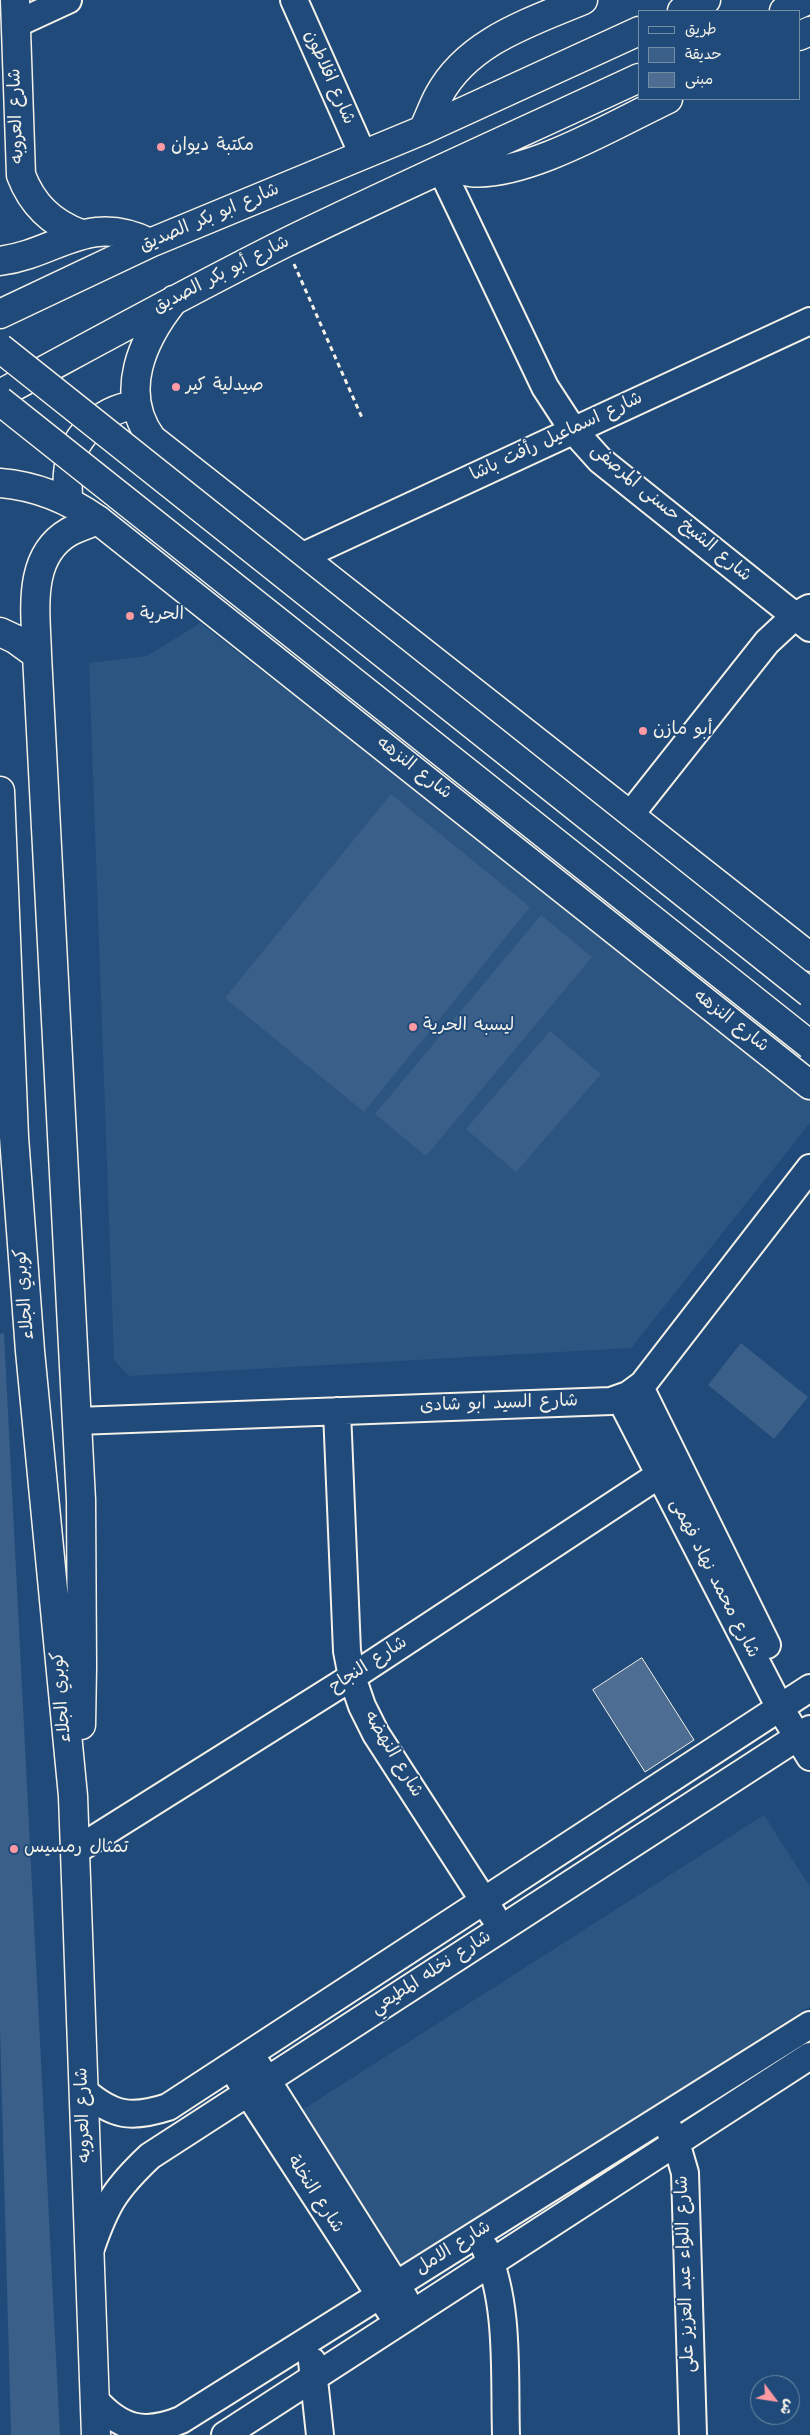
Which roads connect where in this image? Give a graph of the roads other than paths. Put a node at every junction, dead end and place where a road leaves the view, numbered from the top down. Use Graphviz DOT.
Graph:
graph roads {
  1 [pos="68,0"];
  2 [pos="294,0"];
  3 [pos="583,0"];
  4 [pos="706,0"];
  5 [pos="808,0"];
  6 [pos="684,10"];
  7 [pos="786,10"];
  8 [pos="15,12"];
  9 [pos="638,31"];
  10 [pos="638,78"];
  11 [pos="666,100"];
  12 [pos="423,130"];
  13 [pos="363,155"];
  14 [pos="445,167"];
  15 [pos="81,234"];
  16 [pos="150,243"];
  17 [pos="0,261"];
  18 [pos="174,300"];
  19 [pos="0,314"];
  20 [pos="810,321"];
  21 [pos="0,348"];
  22 [pos="0,394"];
  23 [pos="0,402"];
  24 [pos="135,405"];
  25 [pos="573,430"];
  26 [pos="0,484"];
  27 [pos="68,501"];
  28 [pos="98,520"];
  29 [pos="304,556"];
  30 [pos="805,617"];
  31 [pos="0,632"];
  32 [pos="37,655"];
  33 [pos="0,791"];
  34 [pos="630,815"];
  35 [pos="810,957"];
  36 [pos="810,994"];
  37 [pos="810,1045"];
  38 [pos="810,1086"];
  39 [pos="810,1168"];
  40 [pos="630,1392"];
  41 [pos="337,1411"];
  42 [pos="77,1421"];
  43 [pos="660,1475"];
  44 [pos="352,1677"];
  45 [pos="795,1698"];
  46 [pos="807,1737"];
  47 [pos="73,1796"];
  48 [pos="75,1851"];
  49 [pos="484,1901"];
  50 [pos="502,1928"];
  51 [pos="810,2025"];
  52 [pos="810,2056"];
  53 [pos="241,2060"];
  54 [pos="258,2086"];
  55 [pos="84,2091"];
  56 [pos="662,2118"];
  57 [pos="676,2142"];
  58 [pos="479,2233"];
  59 [pos="90,2251"];
  60 [pos="491,2262"];
  61 [pos="388,2290"];
  62 [pos="406,2318"];
  63 [pos="307,2341"];
  64 [pos="315,2376"];
  65 [pos="95,2400"];
  66 [pos="96,2435"];
  67 [pos="225,2435"];
  68 [pos="320,2435"];
  69 [pos="506,2435"];
  70 [pos="693,2435"];
  1 -- 8 [label="street"];
  2 -- 13 [label="street, شارع افلاطون"];
  3 -- 12 [label="main road"];
  4 -- 6 [label="main road"];
  5 -- 7 [label="main road"];
  8 -- 15 [label="main road, شارع العروبه"];
  9 -- 12 [label="main road, شارع ابو بكر الصديق"];
  10 -- 14 [label="main road"];
  11 -- 14 [label="main road"];
  12 -- 13 [label="main road, شارع ابو بكر الصديق"];
  13 -- 16 [label="main road, شارع ابو بكر الصديق"];
  14 -- 18 [label="main road, شارع أبو بكر الصديق"];
  14 -- 25 [label="street, شارع الشيخ حسنى المرصفى"];
  15 -- 16 [label="main road"];
  15 -- 17 [label="main road"];
  16 -- 19 [label="main road, شارع ابو بكر الصديق"];
  18 -- 22 [label="main road, شارع أبو بكر الصديق"];
  18 -- 24 [label="main road"];
  20 -- 25 [label="street, شارع اسماعيل رأفت باشا"];
  21 -- 36 [label="main road, bridge"];
  23 -- 37 [label="main road, bridge"];
  24 -- 27 [label="main road"];
  24 -- 29 [label="main road"];
  25 -- 29 [label="street, شارع اسماعيل رأفت باشا"];
  25 -- 30 [label="street, شارع الشيخ حسنى المرصفى"];
  26 -- 27 [label="main road, شارع النزهه"];
  27 -- 28 [label="main road, شارع النزهه"];
  28 -- 32 [label="main road"];
  28 -- 38 [label="main road, شارع النزهه"];
  29 -- 34 [label="main road"];
  30 -- 34 [label="street"];
  31 -- 32 [label="main road"];
  32 -- 42 [label="main road"];
  33 -- 47 [label="main road, كوبري الجلاء"];
  34 -- 35 [label="main road"];
  39 -- 40 [label="street"];
  40 -- 41 [label="street, شارع السيد ابو شادى"];
  40 -- 43 [label="street, شارع محمد نهاد فهمى"];
  40 -- 45 [label="street, شارع محمد نهاد فهمى"];
  41 -- 42 [label="street, شارع السيد ابو شادى"];
  41 -- 44 [label="street, شارع النهضه"];
  42 -- 47 [label="main road"];
  43 -- 44 [label="street, شارع النجاح"];
  43 -- 45 [label="street, شارع محمد نهاد فهمى"];
  44 -- 48 [label="street, شارع النجاح"];
  44 -- 49 [label="street, شارع النهضه"];
  45 -- 46 [label="street, شارع محمد نهاد فهمى"];
  45 -- 49 [label="street, شارع نخله المطيعي"];
  46 -- 50 [label="street, شارع نخله المطيعي"];
  47 -- 48 [label="main road, شارع العروبه"];
  48 -- 55 [label="main road, شارع العروبه"];
  49 -- 50 [label="street, شارع النهضه"];
  49 -- 53 [label="street, شارع نخله المطيعي"];
  50 -- 54 [label="street, شارع نخله المطيعي"];
  51 -- 56 [label="street, شارع الامل"];
  52 -- 57 [label="street, شارع الامل"];
  53 -- 54 [label="street, شارع النخلة"];
  53 -- 55 [label="street, شارع نخله المطيعي"];
  54 -- 59 [label="street, شارع نخله المطيعي"];
  54 -- 61 [label="street, شارع النخلة"];
  55 -- 59 [label="main road, شارع العروبه"];
  56 -- 57 [label="street, شارع اللواء عبد العزيز على"];
  56 -- 58 [label="street, شارع الامل"];
  57 -- 60 [label="street, شارع الامل"];
  57 -- 70 [label="street, شارع اللواء عبد العزيز على"];
  58 -- 60 [label="street"];
  58 -- 61 [label="street, شارع الامل"];
  59 -- 65 [label="main road, شارع العروبه"];
  60 -- 62 [label="street, شارع الامل"];
  60 -- 69 [label="street"];
  61 -- 62 [label="street, شارع النخلة"];
  61 -- 63 [label="street, شارع الامل"];
  62 -- 64 [label="street, شارع الامل"];
  63 -- 64 [label="street"];
  63 -- 65 [label="street, شارع الامل"];
  64 -- 67 [label="street, شارع الامل"];
  64 -- 68 [label="street"];
  65 -- 66 [label="main road, شارع العروبه"];
}
